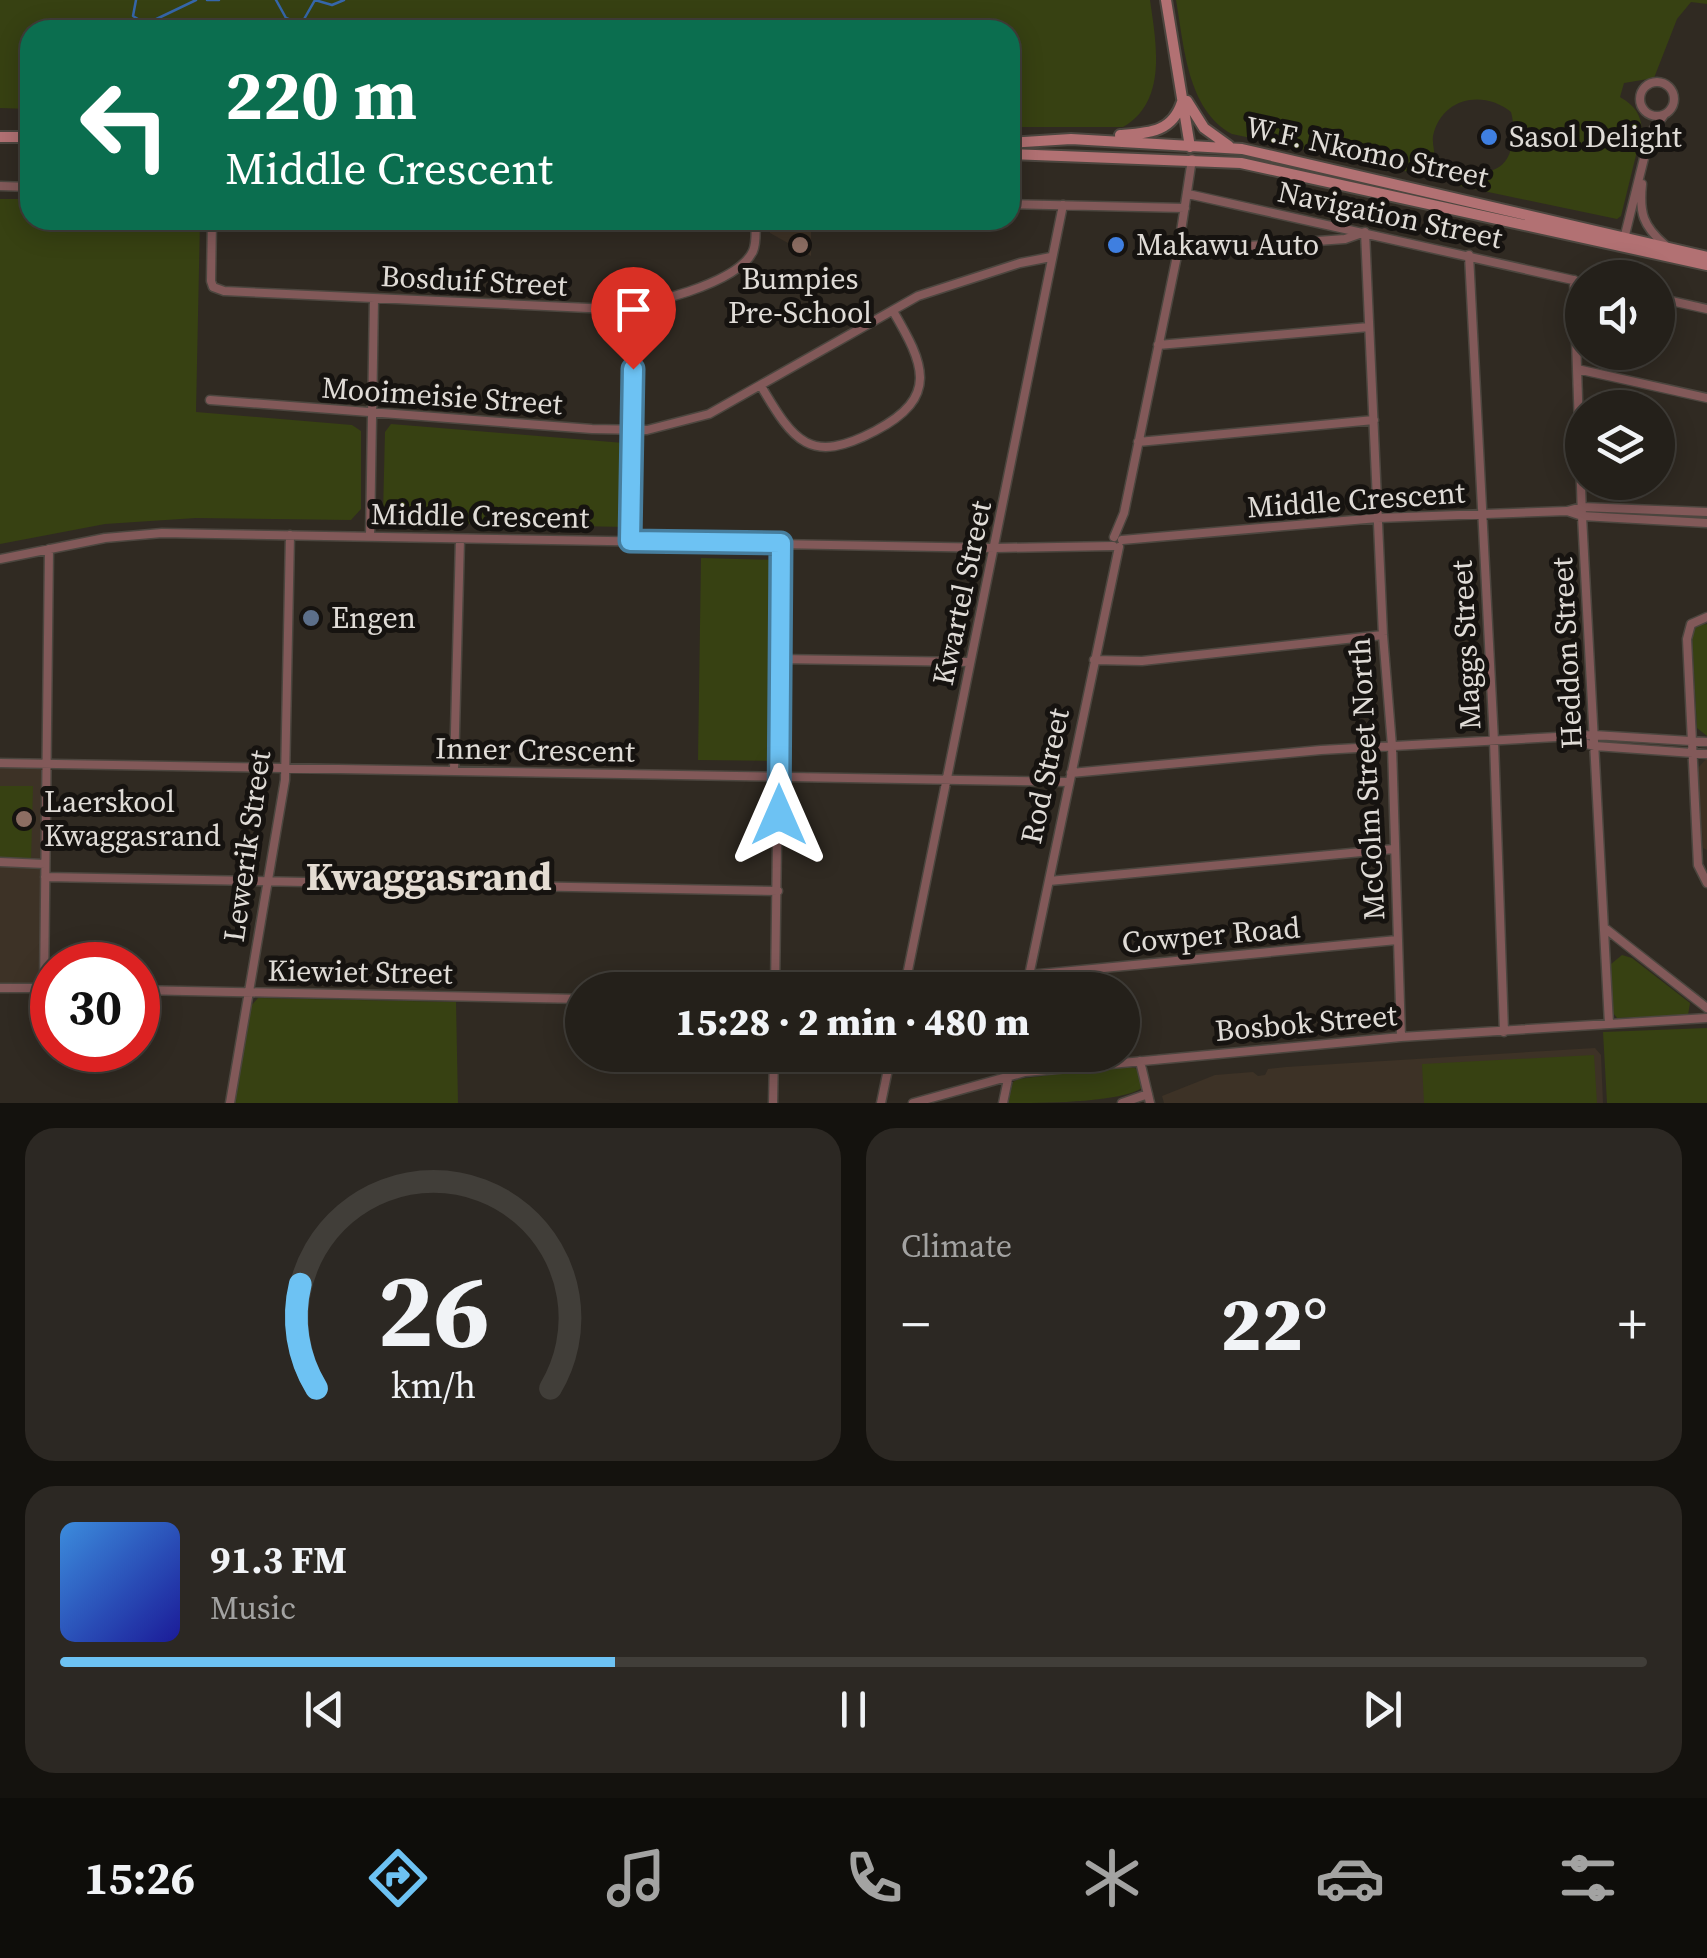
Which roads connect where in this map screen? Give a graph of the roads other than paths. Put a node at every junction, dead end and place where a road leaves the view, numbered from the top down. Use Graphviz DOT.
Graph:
graph roads {
  1 [pos="1166,0"];
  2 [pos="1184,96"];
  3 [pos="1646,111"];
  4 [pos="1664,115"];
  5 [pos="1650,134"];
  6 [pos="1071,138"];
  7 [pos="1020,142"];
  8 [pos="1190,144"];
  9 [pos="1233,148"];
  10 [pos="1646,150"];
  11 [pos="1020,154"];
  12 [pos="1192,159"];
  13 [pos="1188,194"];
  14 [pos="1020,204"];
  15 [pos="1063,205"];
  16 [pos="1185,208"];
  17 [pos="212,230"];
  18 [pos="755,230"];
  19 [pos="1366,232"];
  20 [pos="1624,242"];
  21 [pos="1667,247"];
  22 [pos="1178,251"];
  23 [pos="1469,256"];
  24 [pos="1051,257"];
  25 [pos="1707,257"];
  26 [pos="1707,265"];
  27 [pos="1565,278"];
  28 [pos="374,299"];
  29 [pos="1675,302"];
  30 [pos="635,308"];
  31 [pos="1707,309"];
  32 [pos="893,310"];
  33 [pos="1370,327"];
  34 [pos="1158,345"];
  35 [pos="1577,370"];
  36 [pos="1581,370"];
  37 [pos="761,386"];
  38 [pos="1707,398"];
  39 [pos="210,400"];
  40 [pos="373,414"];
  41 [pos="1374,420"];
  42 [pos="631,431"];
  43 [pos="1138,442"];
  44 [pos="1582,512"];
  45 [pos="1707,512"];
  46 [pos="1481,513"];
  47 [pos="1378,518"];
  48 [pos="1607,518"];
  49 [pos="1707,523"];
  50 [pos="1583,530"];
  51 [pos="290,535"];
  52 [pos="370,536"];
  53 [pos="460,538"];
  54 [pos="630,541"];
  55 [pos="1117,542"];
  56 [pos="781,543"];
  57 [pos="994,548"];
  58 [pos="49,549"];
  59 [pos="0,559"];
  60 [pos="1707,617"];
  61 [pos="1383,635"];
  62 [pos="779,659"];
  63 [pos="1094,660"];
  64 [pos="970,662"];
  65 [pos="1594,734"];
  66 [pos="1566,738"];
  67 [pos="1690,739"];
  68 [pos="1494,741"];
  69 [pos="1707,742"];
  70 [pos="1392,746"];
  71 [pos="1595,746"];
  72 [pos="1691,751"];
  73 [pos="1707,754"];
  74 [pos="0,762"];
  75 [pos="48,763"];
  76 [pos="286,767"];
  77 [pos="454,770"];
  78 [pos="779,777"];
  79 [pos="1070,778"];
  80 [pos="947,780"];
  81 [pos="1394,849"];
  82 [pos="0,862"];
  83 [pos="45,864"];
  84 [pos="45,877"];
  85 [pos="1049,880"];
  86 [pos="267,883"];
  87 [pos="1707,883"];
  88 [pos="778,892"];
  89 [pos="1606,928"];
  90 [pos="1396,940"];
  91 [pos="47,942"];
  92 [pos="776,972"];
  93 [pos="908,972"];
  94 [pos="1030,972"];
  95 [pos="1060,972"];
  96 [pos="0,988"];
  97 [pos="30,988"];
  98 [pos="160,991"];
  99 [pos="248,993"];
  100 [pos="565,998"];
  101 [pos="1707,1008"];
  102 [pos="1707,1018"];
  103 [pos="1609,1024"];
  104 [pos="1504,1032"];
  105 [pos="1401,1037"];
  106 [pos="1140,1061"];
  107 [pos="774,1072"];
  108 [pos="888,1072"];
  109 [pos="1009,1072"];
  110 [pos="1025,1072"];
  111 [pos="1008,1078"];
  112 [pos="1149,1098"];
  113 [pos="230,1103"];
  114 [pos="773,1103"];
  115 [pos="882,1103"];
  116 [pos="913,1103"];
  117 [pos="1003,1103"];
  118 [pos="1122,1103"];
  1 -- 2 [label="main road, Rod Street"];
  2 -- 6 [label="main road"];
  2 -- 8 [label="main road, Rod Street"];
  2 -- 9 [label="main road"];
  3 -- 4 [label="street"];
  3 -- 4 [label="street"];
  3 -- 5 [label="street"];
  4 -- 5 [label="street"];
  5 -- 10 [label="street"];
  6 -- 7 [label="main road, W.F. Nkomo Street"];
  6 -- 8 [label="main road, W.F. Nkomo Street"];
  8 -- 9 [label="main road, W.F. Nkomo Street"];
  8 -- 12 [label="main road, Rod Street"];
  9 -- 20 [label="main road, W.F. Nkomo Street"];
  10 -- 20 [label="street"];
  10 -- 21 [label="street"];
  11 -- 12 [label="main road, W.F. Nkomo Street"];
  12 -- 13 [label="street, Rod Street"];
  12 -- 20 [label="main road, W.F. Nkomo Street"];
  13 -- 16 [label="street, Rod Street"];
  13 -- 19 [label="street, Navigation Street"];
  14 -- 15 [label="street"];
  15 -- 16 [label="street"];
  15 -- 24 [label="street, Kwartel Street"];
  16 -- 22 [label="street, Rod Street"];
  17 -- 28 [label="street, Bosduif Street"];
  18 -- 30 [label="street, Bosduif Street"];
  19 -- 22 [label="street"];
  19 -- 23 [label="street, Navigation Street"];
  19 -- 33 [label="street, McColm Street North"];
  20 -- 21 [label="main road, W.F. Nkomo Street"];
  20 -- 26 [label="main road, W.F. Nkomo Street"];
  21 -- 25 [label="main road, W.F. Nkomo Street"];
  22 -- 34 [label="street, Rod Street"];
  23 -- 27 [label="street, Navigation Street"];
  23 -- 46 [label="street, Maggs Street"];
  24 -- 32 [label="street, Mooimeisie Street"];
  24 -- 57 [label="street, Kwartel Street"];
  28 -- 30 [label="street, Bosduif Street"];
  28 -- 40 [label="street"];
  29 -- 31 [label="street"];
  30 -- 42 [label="street"];
  32 -- 37 [label="street, Mooimeisie Street"];
  32 -- 37 [label="street"];
  33 -- 34 [label="street"];
  33 -- 41 [label="street, McColm Street North"];
  34 -- 43 [label="street, Rod Street"];
  35 -- 44 [label="street, Heddon Street"];
  36 -- 38 [label="street"];
  37 -- 42 [label="street, Mooimeisie Street"];
  39 -- 40 [label="street, Mooimeisie Street"];
  40 -- 42 [label="street, Mooimeisie Street"];
  40 -- 52 [label="street"];
  41 -- 43 [label="street"];
  41 -- 47 [label="street, McColm Street North"];
  42 -- 54 [label="street"];
  43 -- 55 [label="street, Rod Street"];
  44 -- 45 [label="street, Middle Crescent"];
  44 -- 46 [label="street, Middle Crescent"];
  44 -- 48 [label="street, Middle Crescent"];
  44 -- 50 [label="street, Heddon Street"];
  46 -- 47 [label="street, Middle Crescent"];
  46 -- 68 [label="street, Maggs Street"];
  47 -- 55 [label="street, Middle Crescent"];
  47 -- 61 [label="street, McColm Street North"];
  48 -- 49 [label="street, Middle Crescent"];
  48 -- 50 [label="street"];
  50 -- 65 [label="street, Heddon Street"];
  51 -- 52 [label="street, Middle Crescent"];
  51 -- 58 [label="street, Middle Crescent"];
  51 -- 76 [label="street, Lewerik Street"];
  52 -- 53 [label="street, Middle Crescent"];
  53 -- 54 [label="street, Middle Crescent"];
  53 -- 77 [label="street"];
  54 -- 56 [label="street, Middle Crescent"];
  55 -- 57 [label="street, Middle Crescent"];
  55 -- 63 [label="street, Rod Street"];
  56 -- 57 [label="street, Middle Crescent"];
  56 -- 62 [label="street"];
  57 -- 64 [label="street, Kwartel Street"];
  58 -- 59 [label="street, Middle Crescent"];
  58 -- 75 [label="street"];
  60 -- 67 [label="street"];
  61 -- 63 [label="street"];
  61 -- 70 [label="street, McColm Street North"];
  62 -- 64 [label="street"];
  62 -- 78 [label="street"];
  63 -- 79 [label="street, Rod Street"];
  64 -- 80 [label="street, Kwartel Street"];
  65 -- 66 [label="street, Inner Crescent"];
  65 -- 67 [label="street, Inner Crescent"];
  65 -- 71 [label="street, Heddon Street"];
  66 -- 68 [label="street, Inner Crescent"];
  66 -- 71 [label="street, Inner Crescent"];
  67 -- 69 [label="street, Inner Crescent"];
  67 -- 72 [label="street"];
  68 -- 70 [label="street, Inner Crescent"];
  68 -- 104 [label="street, Maggs Street"];
  70 -- 79 [label="street, Inner Crescent"];
  70 -- 81 [label="street, McColm Street North"];
  71 -- 72 [label="street, Inner Crescent"];
  71 -- 89 [label="street, Heddon Street"];
  72 -- 73 [label="street, Inner Crescent"];
  72 -- 87 [label="street"];
  74 -- 75 [label="street, Inner Crescent"];
  75 -- 76 [label="street, Inner Crescent"];
  75 -- 83 [label="street"];
  76 -- 77 [label="street, Inner Crescent"];
  76 -- 86 [label="street, Lewerik Street"];
  77 -- 78 [label="street, Inner Crescent"];
  78 -- 80 [label="street, Inner Crescent"];
  78 -- 88 [label="street"];
  79 -- 80 [label="street, Inner Crescent"];
  79 -- 85 [label="street, Rod Street"];
  80 -- 93 [label="street, Kwartel Street"];
  81 -- 85 [label="street"];
  81 -- 90 [label="street, McColm Street North"];
  82 -- 83 [label="street"];
  83 -- 84 [label="street"];
  84 -- 86 [label="street"];
  84 -- 91 [label="street"];
  85 -- 94 [label="street, Rod Street"];
  86 -- 88 [label="street"];
  86 -- 99 [label="street, Lewerik Street"];
  88 -- 92 [label="street"];
  89 -- 101 [label="street"];
  89 -- 103 [label="street, Heddon Street"];
  90 -- 95 [label="street, Cowper Road"];
  90 -- 105 [label="street, McColm Street North"];
  96 -- 97 [label="street"];
  98 -- 99 [label="street, Kiewiet Street"];
  99 -- 100 [label="street, Kiewiet Street"];
  99 -- 113 [label="street, Lewerik Street"];
  102 -- 103 [label="street, Bosbok Street"];
  103 -- 104 [label="street, Bosbok Street"];
  104 -- 105 [label="street, Bosbok Street"];
  105 -- 106 [label="street, Bosbok Street"];
  106 -- 112 [label="street"];
  107 -- 114 [label="street"];
  108 -- 115 [label="street"];
  109 -- 111 [label="street"];
  110 -- 111 [label="street, Bosbok Street"];
  111 -- 116 [label="street, Bosbok Street"];
  111 -- 117 [label="street"];
  112 -- 118 [label="street"];
}
